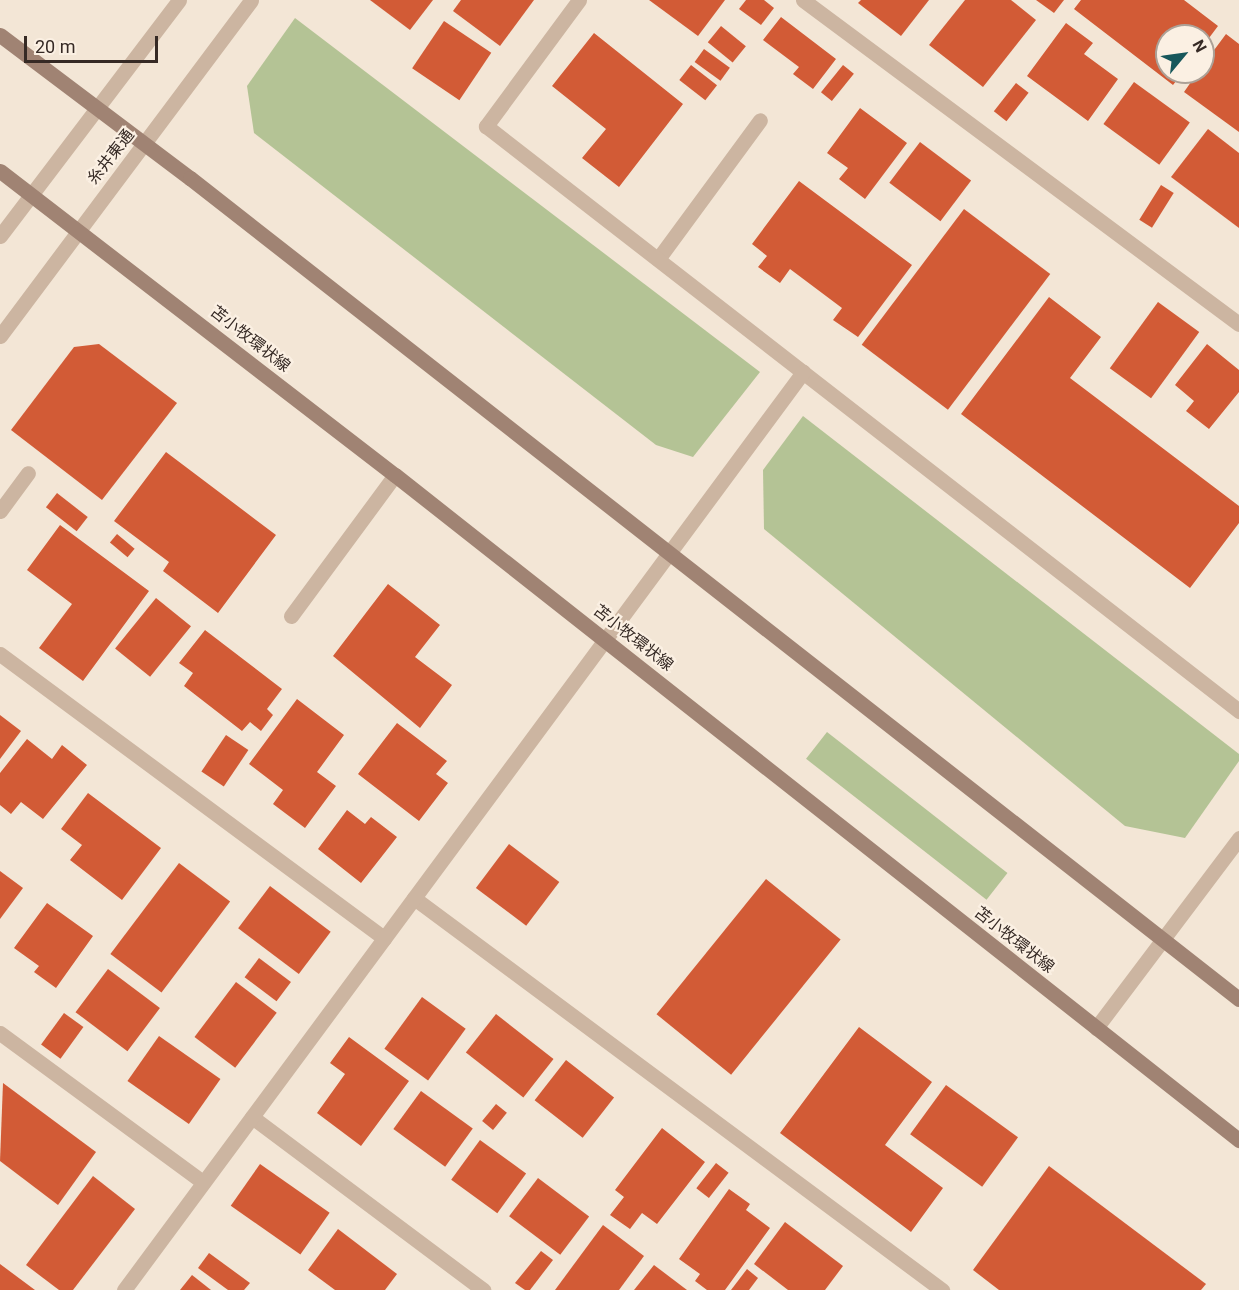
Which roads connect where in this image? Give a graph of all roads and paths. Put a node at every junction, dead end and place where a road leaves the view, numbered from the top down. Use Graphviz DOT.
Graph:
graph roads {
  1 [pos="179,0"];
  2 [pos="251,0"];
  3 [pos="579,0"];
  4 [pos="803,0"];
  5 [pos="0,34"];
  6 [pos="99,108"];
  7 [pos="760,120"];
  8 [pos="145,144"];
  9 [pos="0,171"];
  10 [pos="31,193"];
  11 [pos="78,229"];
  12 [pos="0,236"];
  13 [pos="658,259"];
  14 [pos="1239,324"];
  15 [pos="0,336"];
  16 [pos="804,372"];
  17 [pos="28,472"];
  18 [pos="395,475"];
  19 [pos="0,511"];
  20 [pos="668,555"];
  21 [pos="291,616"];
  22 [pos="605,640"];
  23 [pos="0,654"];
  24 [pos="1239,711"];
  25 [pos="1239,838"];
  26 [pos="414,898"];
  27 [pos="384,938"];
  28 [pos="1162,938"];
  29 [pos="1239,999"];
  30 [pos="1096,1028"];
  31 [pos="0,1032"];
  32 [pos="252,1117"];
  33 [pos="1239,1140"];
  34 [pos="203,1182"];
  35 [pos="124,1290"];
  36 [pos="483,1290"];
  37 [pos="942,1290"];
  1 -- 6 [label="street"];
  2 -- 8 [label="street, 糸井東通"];
  3 -- 13 [label="street"];
  4 -- 14 [label="street"];
  5 -- 6 [label="main road"];
  6 -- 8 [label="main road"];
  6 -- 10 [label="street"];
  7 -- 13 [label="street"];
  8 -- 11 [label="street, 糸井東通"];
  8 -- 20 [label="main road"];
  9 -- 10 [label="main road, 苫小牧環状線"];
  10 -- 11 [label="main road, 苫小牧環状線"];
  10 -- 12 [label="street"];
  11 -- 15 [label="street, 糸井東通"];
  11 -- 18 [label="main road, 苫小牧環状線"];
  13 -- 16 [label="street"];
  16 -- 20 [label="street"];
  16 -- 24 [label="street"];
  17 -- 19 [label="street"];
  18 -- 21 [label="street"];
  18 -- 22 [label="main road, 苫小牧環状線"];
  20 -- 22 [label="street"];
  20 -- 28 [label="main road"];
  22 -- 26 [label="street"];
  22 -- 30 [label="main road, 苫小牧環状線"];
  23 -- 27 [label="street"];
  25 -- 28 [label="street"];
  26 -- 27 [label="street"];
  26 -- 37 [label="street"];
  27 -- 32 [label="street"];
  28 -- 29 [label="main road"];
  28 -- 30 [label="street"];
  30 -- 33 [label="main road, 苫小牧環状線"];
  31 -- 34 [label="street"];
  32 -- 34 [label="street"];
  32 -- 36 [label="street"];
  34 -- 35 [label="street"];
}
